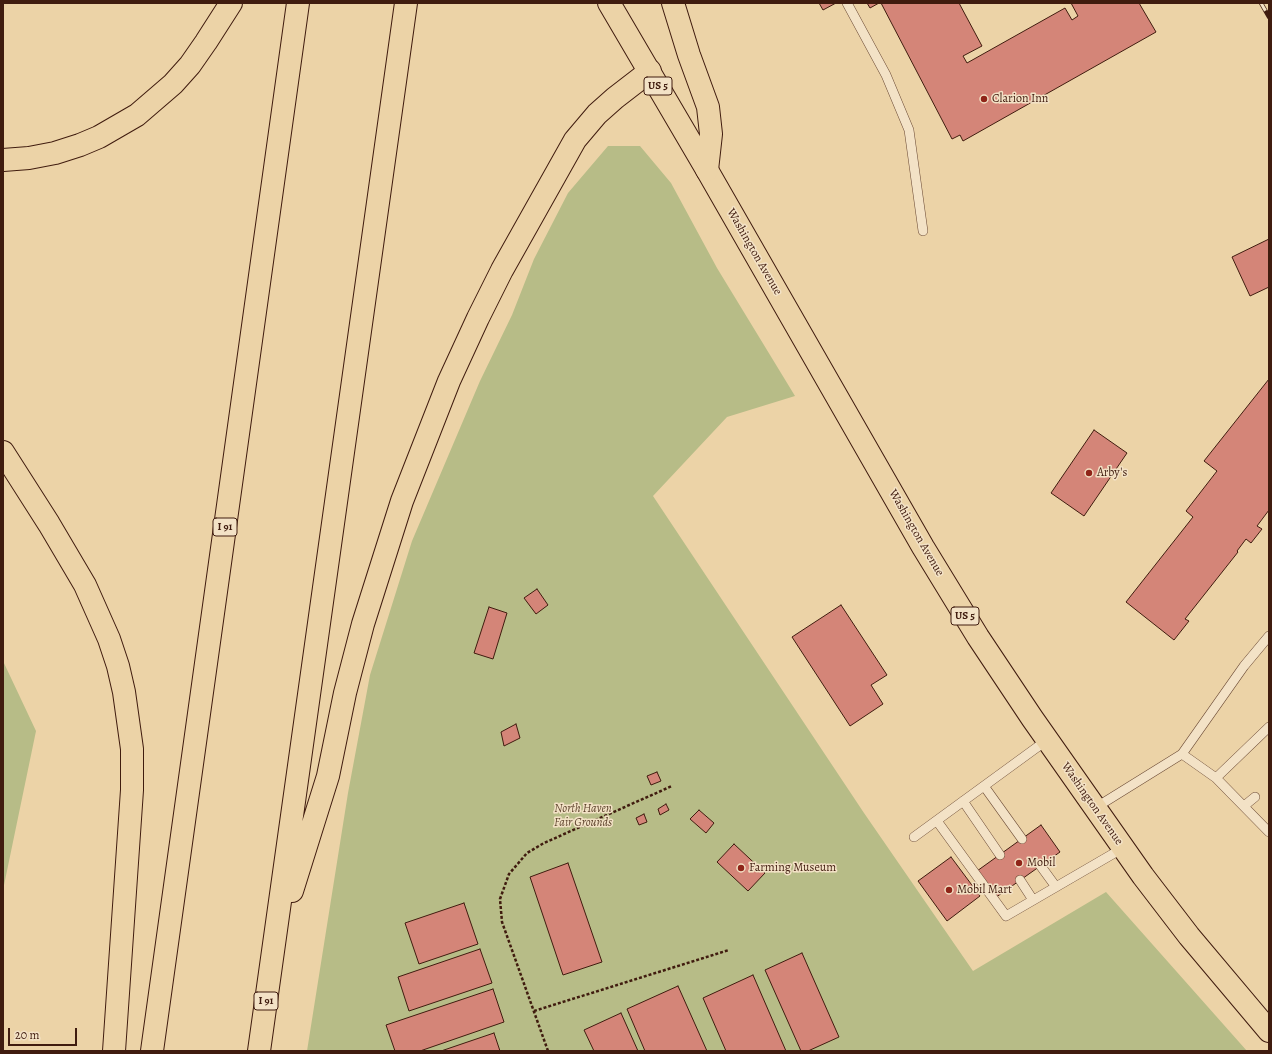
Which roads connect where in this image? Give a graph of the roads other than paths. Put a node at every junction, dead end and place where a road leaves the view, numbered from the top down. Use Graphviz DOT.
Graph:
graph roads {
  1 [pos="231,3"];
  2 [pos="298,3"];
  3 [pos="406,3"];
  4 [pos="609,3"];
  5 [pos="673,3"];
  6 [pos="847,3"];
  7 [pos="650,71"];
  8 [pos="3,160"];
  9 [pos="707,170"];
  10 [pos="923,231"];
  11 [pos="3,452"];
  12 [pos="1269,636"];
  13 [pos="1269,727"];
  14 [pos="1047,740"];
  15 [pos="1182,754"];
  16 [pos="1216,778"];
  17 [pos="984,786"];
  18 [pos="1255,796"];
  19 [pos="963,801"];
  20 [pos="1244,806"];
  21 [pos="1095,808"];
  22 [pos="937,821"];
  23 [pos="1269,832"];
  24 [pos="914,837"];
  25 [pos="1022,839"];
  26 [pos="1123,848"];
  27 [pos="1000,855"];
  28 [pos="1040,865"];
  29 [pos="1020,880"];
  30 [pos="1056,887"];
  31 [pos="1033,900"];
  32 [pos="273,951"];
  33 [pos="1269,1031"];
  34 [pos="114,1051"];
  35 [pos="152,1051"];
  36 [pos="259,1051"];
  1 -- 8 [label="main road"];
  2 -- 35 [label="main road, I 91"];
  3 -- 32 [label="main road, I 91"];
  4 -- 7 [label="main road, Washington Avenue / US 5"];
  5 -- 9 [label="main road"];
  6 -- 10 [label="lane"];
  7 -- 9 [label="main road, Washington Avenue / US 5"];
  7 -- 32 [label="main road"];
  9 -- 14 [label="main road, Washington Avenue / US 5"];
  11 -- 34 [label="main road"];
  12 -- 15 [label="lane"];
  13 -- 16 [label="lane"];
  14 -- 17 [label="lane"];
  14 -- 21 [label="main road, Washington Avenue / US 5"];
  15 -- 16 [label="lane"];
  15 -- 21 [label="lane"];
  16 -- 20 [label="lane"];
  17 -- 19 [label="lane"];
  17 -- 25 [label="lane"];
  18 -- 20 [label="lane"];
  19 -- 22 [label="lane"];
  19 -- 27 [label="lane"];
  20 -- 23 [label="lane"];
  21 -- 26 [label="main road, Washington Avenue / US 5"];
  22 -- 24 [label="lane"];
  22 -- 31 [label="lane"];
  26 -- 30 [label="lane"];
  26 -- 33 [label="main road, Washington Avenue / US 5"];
  28 -- 30 [label="lane"];
  29 -- 31 [label="lane"];
  30 -- 31 [label="lane"];
  32 -- 36 [label="main road, I 91"];
}
